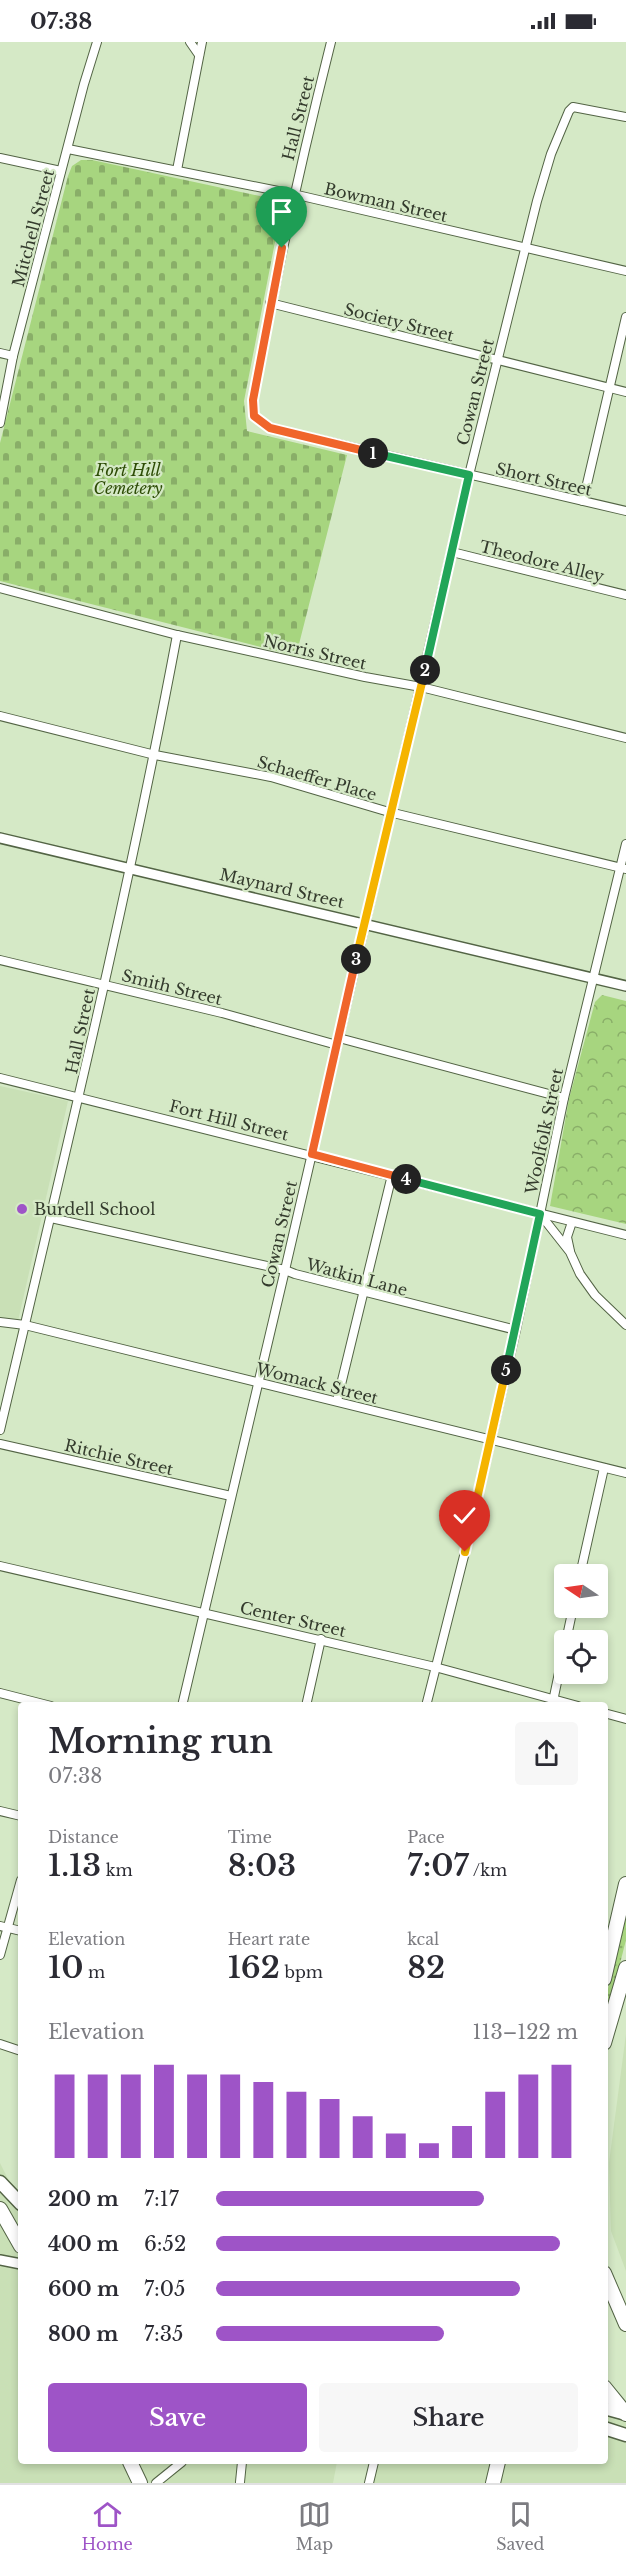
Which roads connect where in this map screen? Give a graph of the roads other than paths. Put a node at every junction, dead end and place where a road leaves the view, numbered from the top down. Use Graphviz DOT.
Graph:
graph roads {
  1 [pos="98,42"];
  2 [pos="189,42"];
  3 [pos="202,42"];
  4 [pos="331,42"];
  5 [pos="199,55"];
  6 [pos="626,117"];
  7 [pos="68,149"];
  8 [pos="0,158"];
  9 [pos="177,170"];
  10 [pos="61,171"];
  11 [pos="293,194"];
  12 [pos="525,249"];
  13 [pos="626,271"];
  14 [pos="270,303"];
  15 [pos="626,317"];
  16 [pos="0,353"];
  17 [pos="14,356"];
  18 [pos="497,360"];
  19 [pos="610,389"];
  20 [pos="626,392"];
  21 [pos="252,412"];
  22 [pos="0,423"];
  23 [pos="469,475"];
  24 [pos="583,501"];
  25 [pos="626,511"];
  26 [pos="452,552"];
  27 [pos="0,588"];
  28 [pos="626,596"];
  29 [pos="177,635"];
  30 [pos="421,687"];
  31 [pos="0,716"];
  32 [pos="626,738"];
  33 [pos="155,755"];
  34 [pos="389,813"];
  35 [pos="0,838"];
  36 [pos="626,844"];
  37 [pos="131,868"];
  38 [pos="623,868"];
  39 [pos="364,924"];
  40 [pos="0,960"];
  41 [pos="593,978"];
  42 [pos="104,985"];
  43 [pos="626,986"];
  44 [pos="338,1042"];
  45 [pos="0,1078"];
  46 [pos="80,1096"];
  47 [pos="564,1098"];
  48 [pos="312,1154"];
  49 [pos="392,1175"];
  50 [pos="540,1214"];
  51 [pos="51,1218"];
  52 [pos="572,1222"];
  53 [pos="626,1235"];
  54 [pos="570,1252"];
  55 [pos="285,1269"];
  56 [pos="363,1293"];
  57 [pos="0,1322"];
  58 [pos="25,1325"];
  59 [pos="626,1325"];
  60 [pos="516,1330"];
  61 [pos="258,1382"];
  62 [pos="337,1401"];
  63 [pos="0,1430"];
  64 [pos="490,1440"];
  65 [pos="0,1444"];
  66 [pos="604,1468"];
  67 [pos="626,1473"];
  68 [pos="231,1496"];
  69 [pos="582,1564"];
  70 [pos="0,1566"];
  71 [pos="202,1611"];
  72 [pos="321,1639"];
  73 [pos="435,1666"];
  74 [pos="556,1684"];
  75 [pos="0,1693"];
  76 [pos="35,1702"];
  77 [pos="183,1702"];
  78 [pos="307,1702"];
  79 [pos="427,1702"];
  80 [pos="552,1702"];
  81 [pos="608,1714"];
  82 [pos="626,1719"];
  83 [pos="0,1811"];
  84 [pos="18,1815"];
  85 [pos="626,1884"];
  86 [pos="18,1888"];
  87 [pos="4,1927"];
  88 [pos="608,1951"];
  89 [pos="0,1955"];
  90 [pos="626,1968"];
  91 [pos="608,2029"];
  92 [pos="0,2044"];
  93 [pos="18,2049"];
  94 [pos="0,2182"];
  95 [pos="18,2201"];
  96 [pos="0,2209"];
  97 [pos="18,2241"];
  98 [pos="0,2260"];
  99 [pos="18,2263"];
  100 [pos="608,2282"];
  101 [pos="626,2324"];
  102 [pos="608,2392"];
  103 [pos="608,2409"];
  104 [pos="626,2414"];
  105 [pos="608,2429"];
  106 [pos="626,2435"];
  107 [pos="131,2464"];
  108 [pos="180,2464"];
  109 [pos="242,2464"];
  110 [pos="374,2464"];
  111 [pos="498,2464"];
  112 [pos="240,2482"];
  113 [pos="140,2483"];
  114 [pos="156,2483"];
  115 [pos="369,2483"];
  116 [pos="493,2483"];
  1 -- 7 [label="street, Mitchell Street"];
  2 -- 5 [label="street"];
  3 -- 5 [label="street"];
  4 -- 11 [label="street, Hall Street"];
  5 -- 9 [label="street"];
  6 -- 12 [label="street, Cowan Street"];
  7 -- 9 [label="street, Bowman Street"];
  7 -- 10 [label="street, Mitchell Street"];
  8 -- 10 [label="street"];
  9 -- 11 [label="street, Bowman Street"];
  10 -- 17 [label="street, Mitchell Street"];
  11 -- 12 [label="street, Bowman Street"];
  11 -- 14 [label="street, Hall Street"];
  12 -- 13 [label="street, Bowman Street"];
  12 -- 18 [label="street, Cowan Street"];
  14 -- 18 [label="street, Society Street"];
  14 -- 21 [label="street, Hall Street"];
  15 -- 19 [label="street"];
  16 -- 17 [label="street"];
  17 -- 22 [label="street, Mitchell Street"];
  18 -- 19 [label="street, Society Street"];
  18 -- 23 [label="street, Cowan Street"];
  19 -- 20 [label="street, Society Street"];
  19 -- 24 [label="street"];
  21 -- 23 [label="street, Short Street"];
  23 -- 24 [label="street, Short Street"];
  23 -- 26 [label="street, Cowan Street"];
  24 -- 25 [label="street, Short Street"];
  26 -- 28 [label="street, Theodore Alley"];
  26 -- 30 [label="street, Cowan Street"];
  27 -- 29 [label="street, Norris Street"];
  29 -- 30 [label="street, Norris Street"];
  29 -- 33 [label="street, Hall Street"];
  30 -- 32 [label="street, Norris Street"];
  30 -- 34 [label="street, Cowan Street"];
  31 -- 33 [label="street, Schaeffer Place"];
  33 -- 34 [label="street, Schaeffer Place"];
  33 -- 37 [label="street, Hall Street"];
  34 -- 38 [label="street, Schaeffer Place"];
  34 -- 39 [label="street, Cowan Street"];
  35 -- 37 [label="street, Maynard Street"];
  36 -- 38 [label="street, Woolfolk Street"];
  37 -- 39 [label="street, Maynard Street"];
  37 -- 42 [label="street, Hall Street"];
  38 -- 41 [label="street, Woolfolk Street"];
  39 -- 41 [label="street, Maynard Street"];
  39 -- 44 [label="street, Cowan Street"];
  40 -- 42 [label="street, Smith Street"];
  41 -- 43 [label="street, Maynard Street"];
  41 -- 47 [label="street, Woolfolk Street"];
  42 -- 44 [label="street, Smith Street"];
  42 -- 46 [label="street, Hall Street"];
  44 -- 47 [label="street, Smith Street"];
  44 -- 48 [label="street, Cowan Street"];
  45 -- 46 [label="street, Fort Hill Street"];
  46 -- 48 [label="street, Fort Hill Street"];
  46 -- 51 [label="street, Hall Street"];
  47 -- 50 [label="street, Woolfolk Street"];
  48 -- 49 [label="street, Fort Hill Street"];
  48 -- 55 [label="street, Cowan Street"];
  49 -- 50 [label="street, Fort Hill Street"];
  49 -- 56 [label="street"];
  50 -- 52 [label="street, Fort Hill Street"];
  50 -- 54 [label="street"];
  50 -- 60 [label="street, Woolfolk Street"];
  51 -- 55 [label="street, Watkin Lane"];
  51 -- 58 [label="street, Hall Street"];
  52 -- 53 [label="street, Fort Hill Street"];
  52 -- 54 [label="street"];
  54 -- 59 [label="street"];
  55 -- 56 [label="street, Watkin Lane"];
  55 -- 61 [label="street, Cowan Street"];
  56 -- 60 [label="street, Watkin Lane"];
  56 -- 62 [label="street"];
  57 -- 58 [label="street, Womack Street"];
  58 -- 61 [label="street, Womack Street"];
  58 -- 63 [label="street, Hall Street"];
  60 -- 64 [label="street, Woolfolk Street"];
  61 -- 62 [label="street, Womack Street"];
  61 -- 68 [label="street, Cowan Street"];
  62 -- 64 [label="street, Womack Street"];
  64 -- 66 [label="street, Womack Street"];
  64 -- 73 [label="street, Woolfolk Street"];
  65 -- 68 [label="street, Ritchie Street"];
  66 -- 67 [label="street, Womack Street"];
  66 -- 69 [label="street"];
  68 -- 71 [label="street, Cowan Street"];
  70 -- 71 [label="street, Center Street"];
  71 -- 72 [label="street, Center Street"];
  71 -- 77 [label="street, Cowan Street"];
  72 -- 73 [label="street, Center Street"];
  72 -- 78 [label="street"];
  73 -- 79 [label="street, Woolfolk Street"];
  73 -- 80 [label="street, Center Street"];
  74 -- 80 [label="street"];
  75 -- 76 [label="street"];
  81 -- 82 [label="street"];
  83 -- 84 [label="street"];
  85 -- 88 [label="highway"];
  86 -- 87 [label="street"];
  87 -- 89 [label="street"];
  90 -- 91 [label="highway"];
  92 -- 93 [label="street"];
  94 -- 95 [label="main road"];
  96 -- 97 [label="highway"];
  98 -- 99 [label="street"];
  100 -- 101 [label="highway"];
  102 -- 104 [label="highway"];
  103 -- 104 [label="main road"];
  105 -- 106 [label="main road"];
  107 -- 113 [label="highway"];
  108 -- 114 [label="street"];
  109 -- 112 [label="street"];
  110 -- 115 [label="street"];
  111 -- 116 [label="highway"];
}
